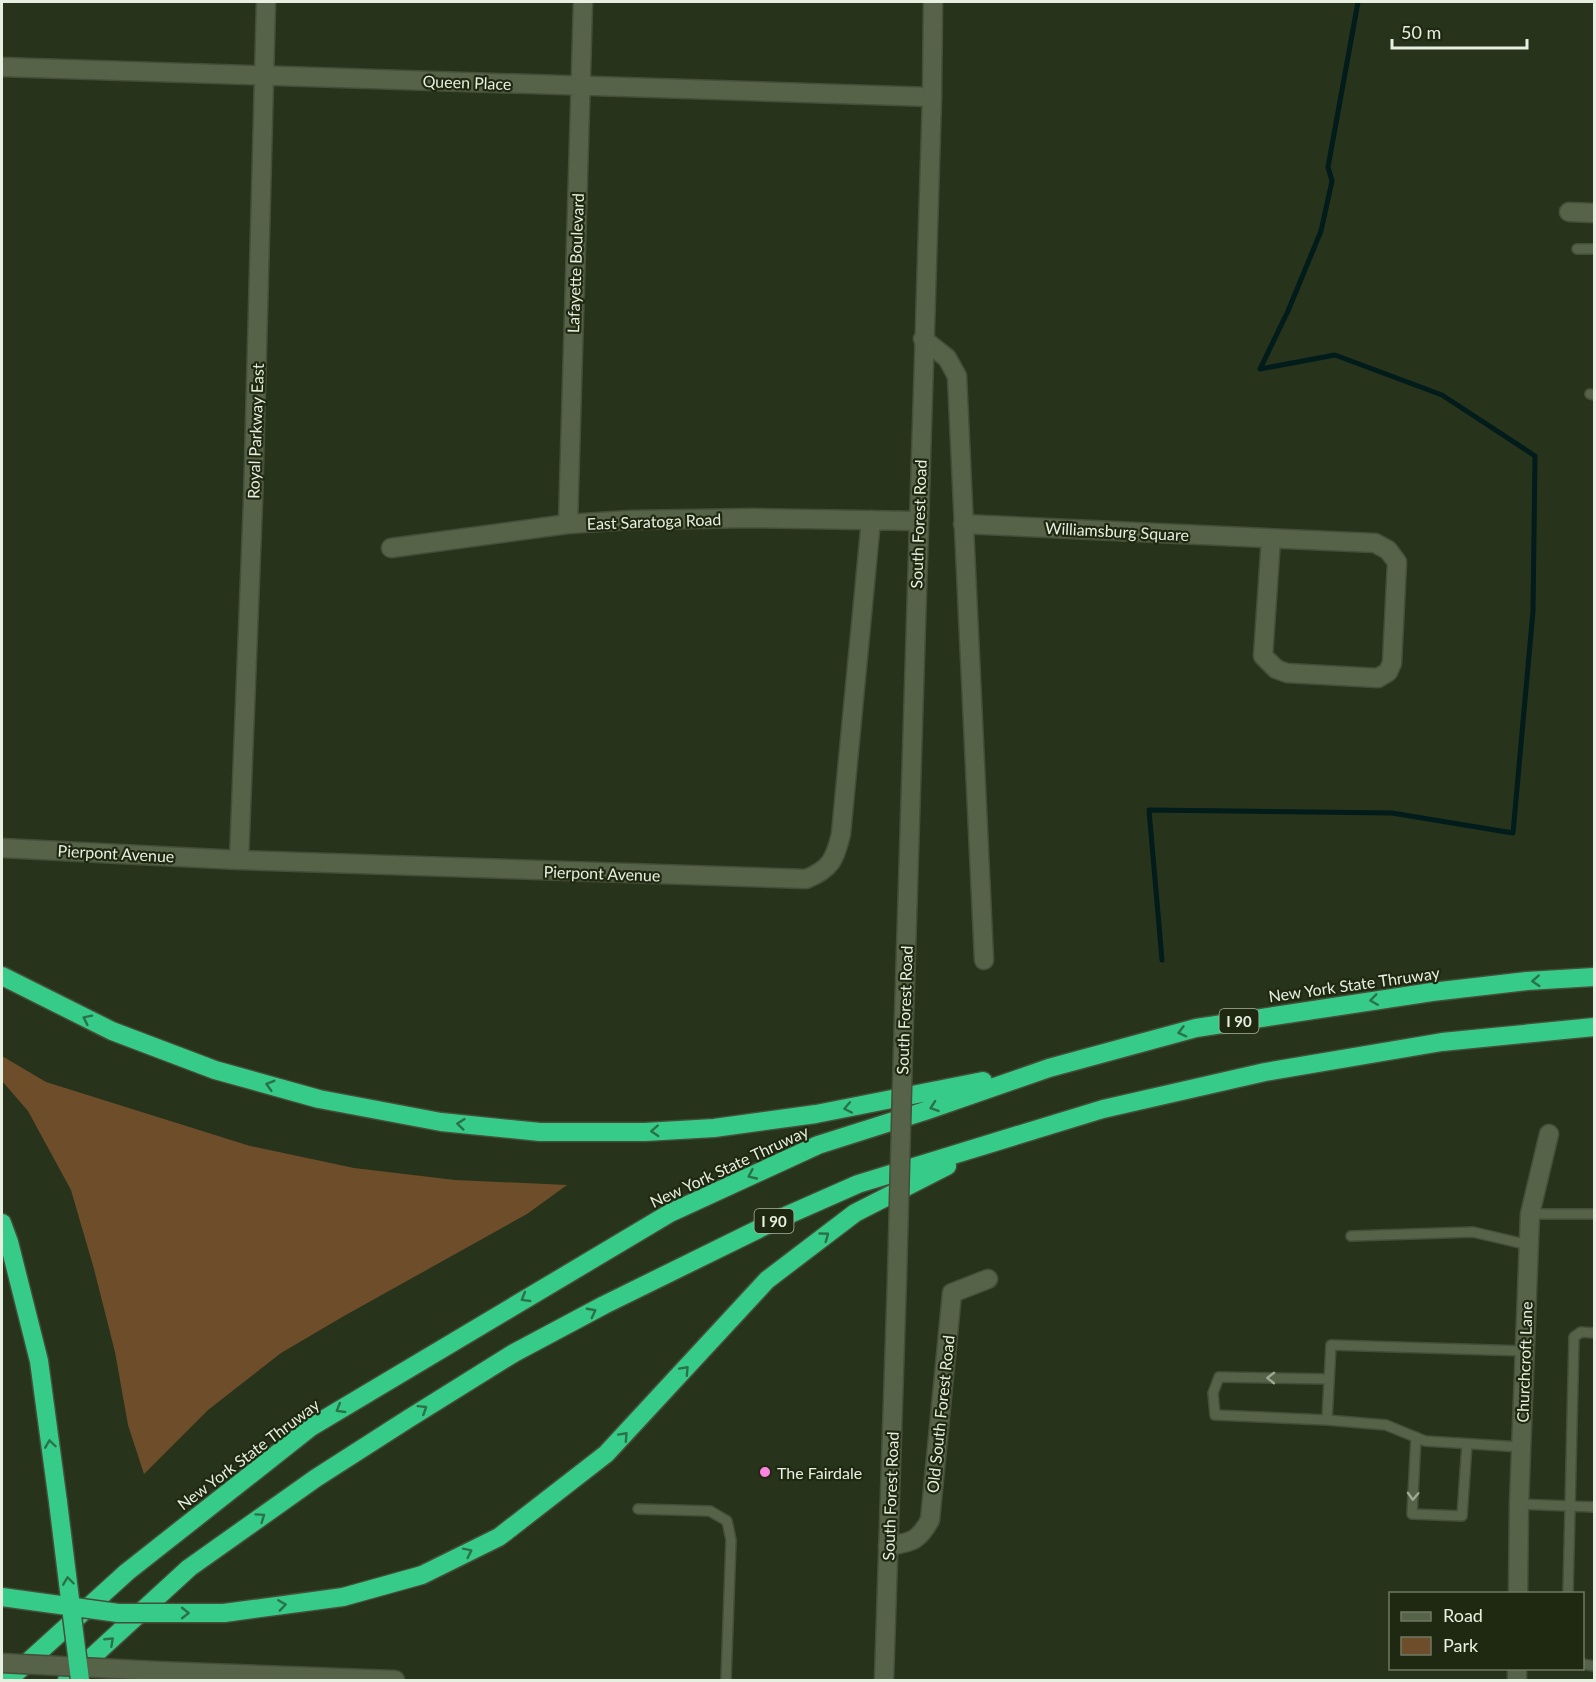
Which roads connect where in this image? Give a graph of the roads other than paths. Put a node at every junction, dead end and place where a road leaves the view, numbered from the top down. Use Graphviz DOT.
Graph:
graph roads {
  1 [pos="266,2"];
  2 [pos="583,2"];
  3 [pos="933,2"];
  4 [pos="2,67"];
  5 [pos="264,75"];
  6 [pos="580,85"];
  7 [pos="932,97"];
  8 [pos="1569,212"];
  9 [pos="1594,213"];
  10 [pos="1577,249"];
  11 [pos="1594,249"];
  12 [pos="923,339"];
  13 [pos="872,520"];
  14 [pos="918,521"];
  15 [pos="568,524"];
  16 [pos="963,524"];
  17 [pos="1271,539"];
  18 [pos="391,548"];
  19 [pos="2,848"];
  20 [pos="239,860"];
  21 [pos="984,960"];
  22 [pos="2,976"];
  23 [pos="1594,977"];
  24 [pos="1594,1027"];
  25 [pos="1049,1068"];
  26 [pos="1549,1134"];
  27 [pos="988,1146"];
  28 [pos="1530,1214"];
  29 [pos="1594,1214"];
  30 [pos="2,1223"];
  31 [pos="1351,1236"];
  32 [pos="1529,1245"];
  33 [pos="988,1279"];
  34 [pos="1594,1333"];
  35 [pos="1525,1350"];
  36 [pos="1329,1379"];
  37 [pos="1327,1420"];
  38 [pos="1416,1437"];
  39 [pos="1467,1444"];
  40 [pos="1521,1447"];
  41 [pos="1519,1504"];
  42 [pos="1570,1506"];
  43 [pos="1594,1507"];
  44 [pos="638,1509"];
  45 [pos="888,1546"];
  46 [pos="1518,1592"];
  47 [pos="1568,1592"];
  48 [pos="2,1597"];
  49 [pos="2,1664"];
  50 [pos="8,1680"];
  51 [pos="68,1680"];
  52 [pos="80,1680"];
  53 [pos="363,1680"];
  54 [pos="395,1680"];
  55 [pos="726,1680"];
  56 [pos="884,1680"];
  1 -- 5 [label="street, Royal Parkway East"];
  2 -- 6 [label="street, Lafayette Boulevard"];
  3 -- 7 [label="street, South Forest Road"];
  4 -- 5 [label="street, Queen Place"];
  5 -- 6 [label="street, Queen Place"];
  5 -- 20 [label="street, Royal Parkway East"];
  6 -- 7 [label="street, Queen Place"];
  6 -- 15 [label="street, Lafayette Boulevard"];
  7 -- 12 [label="street, South Forest Road"];
  8 -- 9 [label="street"];
  10 -- 11 [label="lane"];
  12 -- 14 [label="street, South Forest Road"];
  12 -- 16 [label="street"];
  13 -- 14 [label="street, East Saratoga Road"];
  13 -- 15 [label="street, East Saratoga Road"];
  13 -- 20 [label="street, Pierpont Avenue"];
  14 -- 45 [label="street, South Forest Road, bridge"];
  15 -- 18 [label="street, East Saratoga Road"];
  16 -- 17 [label="street, Williamsburg Square"];
  16 -- 21 [label="street"];
  17 -- 17 [label="street, Williamsburg Square"];
  19 -- 20 [label="street, Pierpont Avenue"];
  25 -- 22 [label="highway, one-way"];
  23 -- 25 [label="highway, New York State Thruway / I 90, one-way"];
  24 -- 27 [label="highway, I 90"];
  25 -- 50 [label="highway, New York State Thruway / I 90, one-way"];
  26 -- 28 [label="street, Churchcroft Lane"];
  48 -- 27 [label="highway, one-way, bridge"];
  51 -- 27 [label="highway, I 90, one-way"];
  28 -- 29 [label="lane"];
  28 -- 32 [label="street, Churchcroft Lane"];
  52 -- 30 [label="highway, one-way, bridge"];
  31 -- 32 [label="lane"];
  32 -- 35 [label="street, Churchcroft Lane"];
  33 -- 45 [label="street, Old South Forest Road"];
  34 -- 42 [label="lane"];
  35 -- 36 [label="lane"];
  35 -- 40 [label="street, Churchcroft Lane"];
  36 -- 37 [label="lane"];
  36 -- 37 [label="lane, one-way"];
  37 -- 38 [label="lane"];
  38 -- 39 [label="lane"];
  38 -- 39 [label="lane, one-way"];
  39 -- 40 [label="lane"];
  40 -- 41 [label="street, Churchcroft Lane"];
  41 -- 42 [label="lane"];
  41 -- 46 [label="street, Churchcroft Lane"];
  42 -- 43 [label="lane"];
  42 -- 47 [label="lane"];
  44 -- 55 [label="lane"];
  45 -- 56 [label="street, South Forest Road"];
  49 -- 53 [label="street, bridge"];
  53 -- 54 [label="street"];
}
